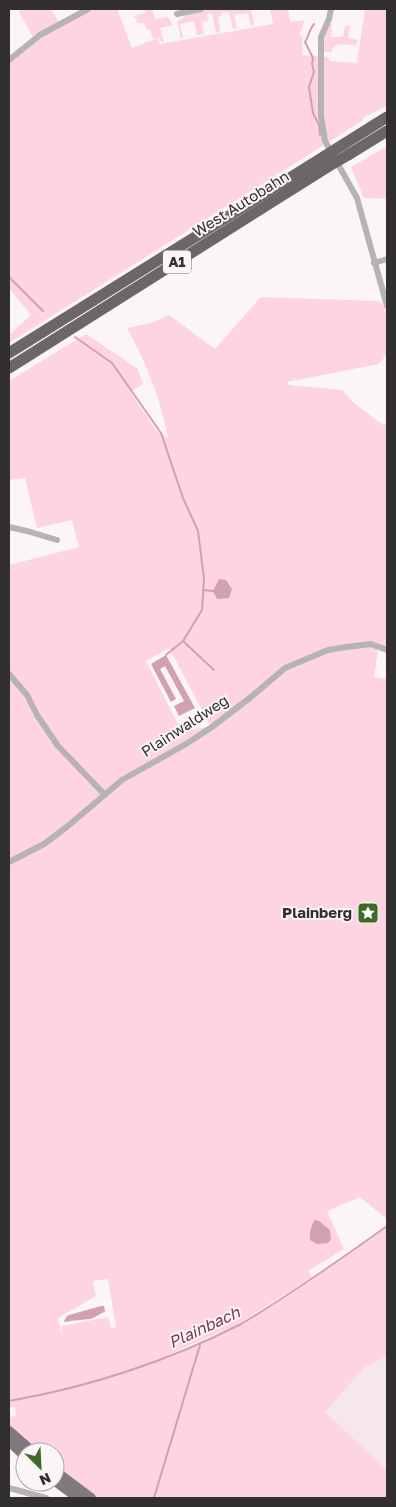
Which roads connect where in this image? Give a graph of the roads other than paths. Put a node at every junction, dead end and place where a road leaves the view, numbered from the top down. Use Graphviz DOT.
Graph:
graph roads {
  1 [pos="88,9"];
  2 [pos="201,9"];
  3 [pos="331,9"];
  4 [pos="177,14"];
  5 [pos="9,60"];
  6 [pos="387,117"];
  7 [pos="387,131"];
  8 [pos="346,150"];
  9 [pos="327,161"];
  10 [pos="387,259"];
  11 [pos="374,263"];
  12 [pos="387,306"];
  13 [pos="9,353"];
  14 [pos="9,368"];
  15 [pos="9,527"];
  16 [pos="57,540"];
  17 [pos="387,650"];
  18 [pos="9,674"];
  19 [pos="104,794"];
  20 [pos="9,862"];
  21 [pos="9,1431"];
  22 [pos="22,1442"];
  23 [pos="65,1478"];
  24 [pos="9,1488"];
  25 [pos="65,1488"];
  26 [pos="46,1498"];
  27 [pos="78,1498"];
  28 [pos="91,1498"];
  1 -- 5 [label="street"];
  2 -- 4 [label="street"];
  3 -- 11 [label="street"];
  6 -- 8 [label="highway, West Autobahn / A1"];
  7 -- 8 [label="highway, West Autobahn / A1"];
  8 -- 9 [label="highway, West Autobahn / A1, bridge"];
  9 -- 13 [label="highway, West Autobahn / A1"];
  9 -- 14 [label="highway, West Autobahn / A1"];
  10 -- 11 [label="street"];
  11 -- 12 [label="street"];
  15 -- 16 [label="street"];
  17 -- 19 [label="street, Plainwaldweg"];
  18 -- 19 [label="street"];
  19 -- 20 [label="street, Plainwaldweg"];
  21 -- 22 [label="main road"];
  23 -- 28 [label="main road"];
  24 -- 26 [label="street"];
  25 -- 27 [label="main road"];
}
